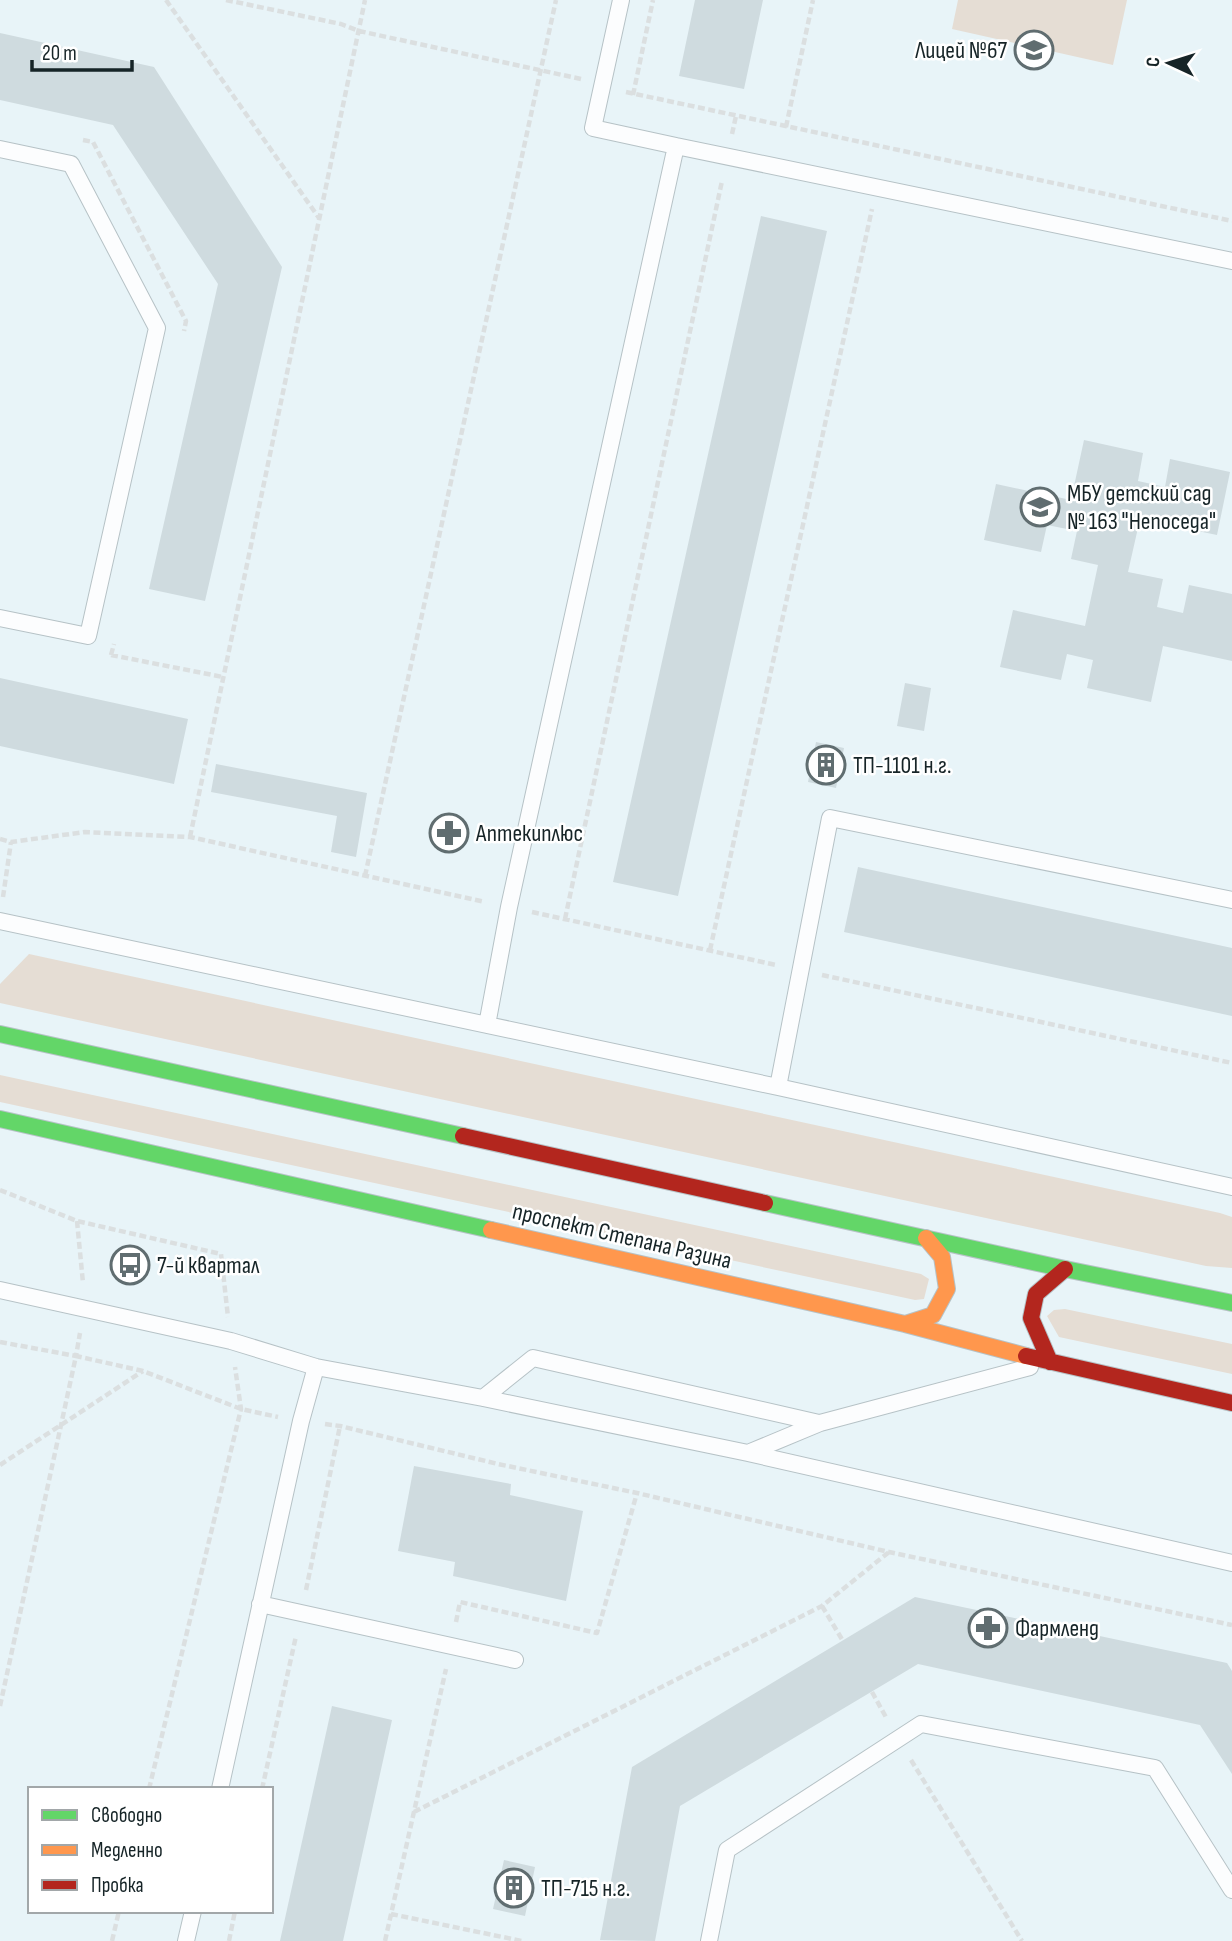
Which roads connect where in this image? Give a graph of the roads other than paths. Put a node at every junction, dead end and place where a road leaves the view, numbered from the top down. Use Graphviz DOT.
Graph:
graph roads {
  1 [pos="621,0"];
  2 [pos="676,146"];
  3 [pos="0,149"];
  4 [pos="1232,261"];
  5 [pos="0,618"];
  6 [pos="1232,900"];
  7 [pos="1,913"];
  8 [pos="487,1025"];
  9 [pos="0,1034"];
  10 [pos="778,1087"];
  11 [pos="0,1119"];
  12 [pos="1232,1187"];
  13 [pos="926,1238"];
  14 [pos="1065,1269"];
  15 [pos="0,1290"];
  16 [pos="1232,1303"];
  17 [pos="905,1324"];
  18 [pos="1050,1362"];
  19 [pos="316,1367"];
  20 [pos="483,1398"];
  21 [pos="1232,1403"];
  22 [pos="820,1423"];
  23 [pos="748,1453"];
  24 [pos="1232,1563"];
  25 [pos="260,1604"];
  26 [pos="515,1660"];
  27 [pos="220,1787"];
  28 [pos="1232,1890"];
  29 [pos="193,1913"];
  30 [pos="187,1941"];
  31 [pos="709,1941"];
  1 -- 2 [label="lane"];
  2 -- 4 [label="lane"];
  2 -- 8 [label="lane"];
  3 -- 5 [label="lane"];
  6 -- 10 [label="lane"];
  7 -- 8 [label="lane"];
  8 -- 10 [label="lane"];
  9 -- 13 [label="main road"];
  10 -- 12 [label="lane"];
  11 -- 17 [label="main road, проспект Степана Разина"];
  13 -- 14 [label="main road"];
  13 -- 17 [label="main road"];
  14 -- 16 [label="main road"];
  14 -- 18 [label="main road"];
  15 -- 19 [label="lane"];
  17 -- 18 [label="main road, проспект Степана Разина"];
  18 -- 21 [label="main road, проспект Степана Разина"];
  18 -- 22 [label="lane"];
  19 -- 20 [label="lane"];
  19 -- 25 [label="lane"];
  20 -- 22 [label="lane"];
  20 -- 23 [label="lane"];
  22 -- 23 [label="lane"];
  23 -- 24 [label="lane"];
  25 -- 26 [label="lane"];
  25 -- 27 [label="lane"];
  28 -- 31 [label="lane"];
  29 -- 30 [label="lane"];
}
